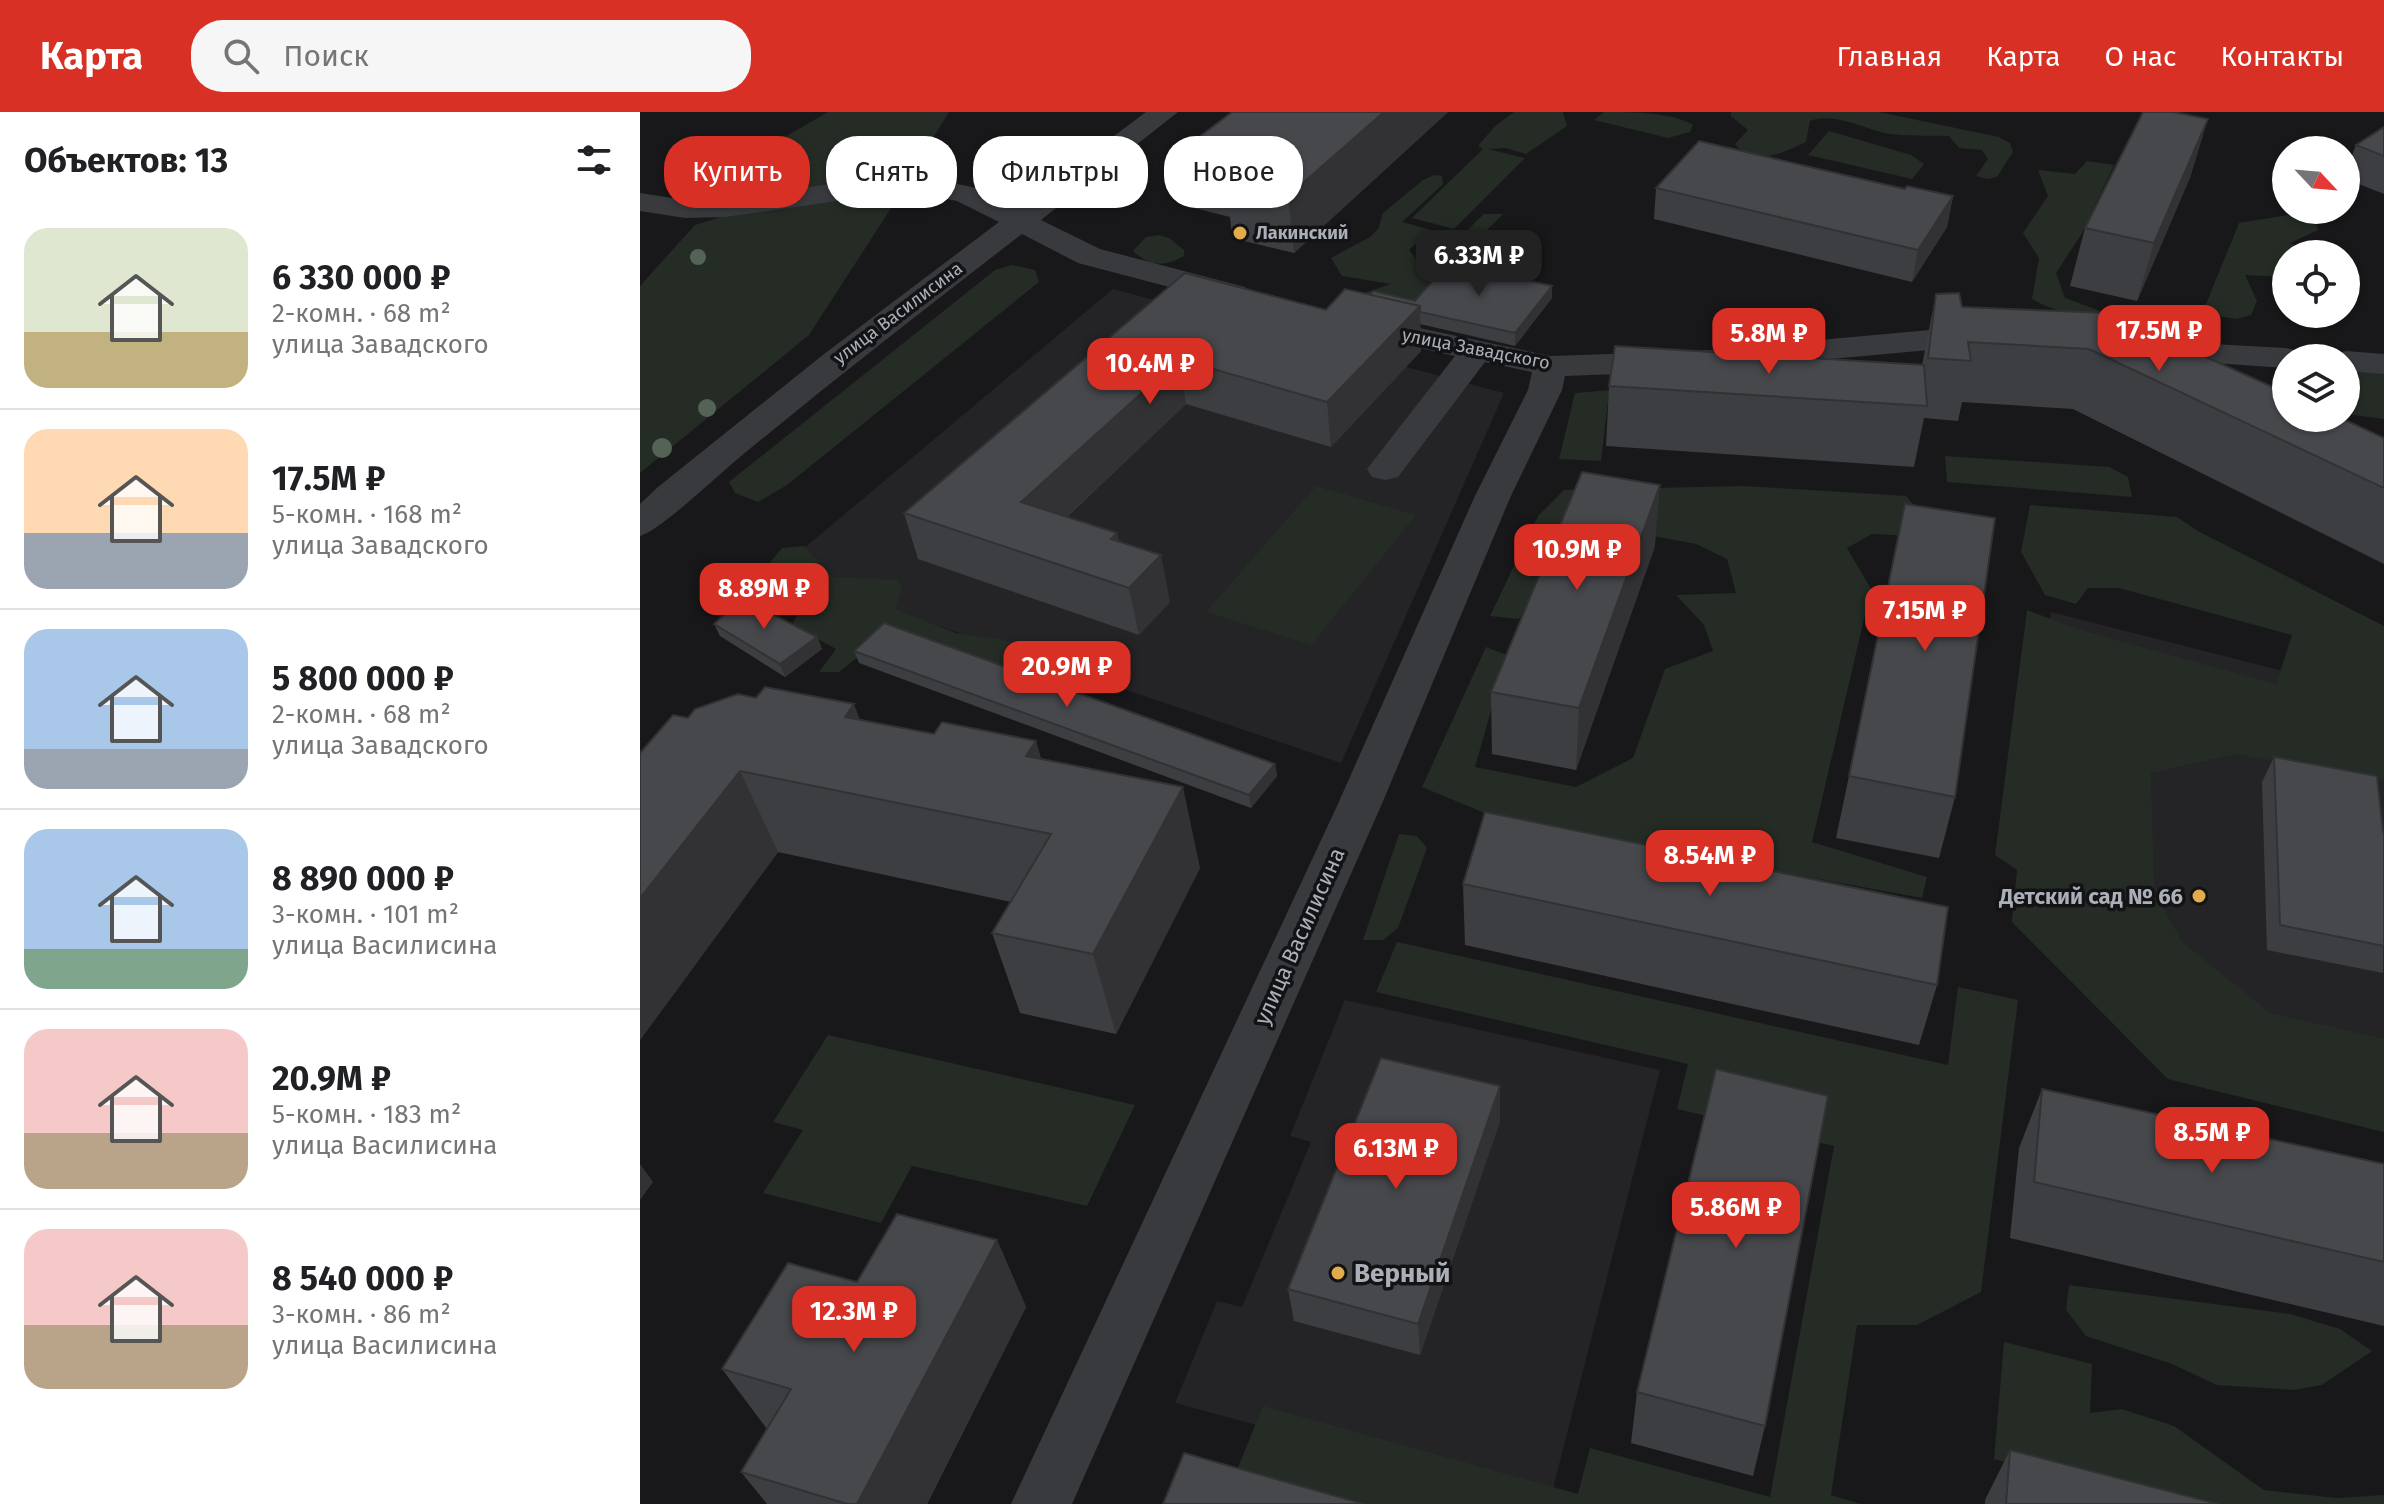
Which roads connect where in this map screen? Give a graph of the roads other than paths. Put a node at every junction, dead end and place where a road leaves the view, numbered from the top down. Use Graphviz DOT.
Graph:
graph roads {
  1 [pos="1164,112"];
  2 [pos="640,202"];
  3 [pos="1020,218"];
  4 [pos="1256,299"];
  5 [pos="1336,319"];
  6 [pos="2019,344"];
  7 [pos="2112,349"];
  8 [pos="1476,351"];
  9 [pos="2272,357"];
  10 [pos="2360,362"];
  11 [pos="2384,364"];
  12 [pos="1550,366"];
  13 [pos="1385,469"];
  14 [pos="640,524"];
  15 [pos="1041,1504"];
  1 -- 3 [label="street, улица Василисина"];
  2 -- 3 [label="street"];
  3 -- 4 [label="street"];
  3 -- 14 [label="street, улица Василисина"];
  5 -- 8 [label="street, улица Завадского"];
  6 -- 12 [label="street, улица Завадского"];
  7 -- 9 [label="street"];
  8 -- 12 [label="street, улица Завадского"];
  8 -- 13 [label="street"];
  10 -- 11 [label="street"];
  12 -- 15 [label="street, улица Василисина"];
}
